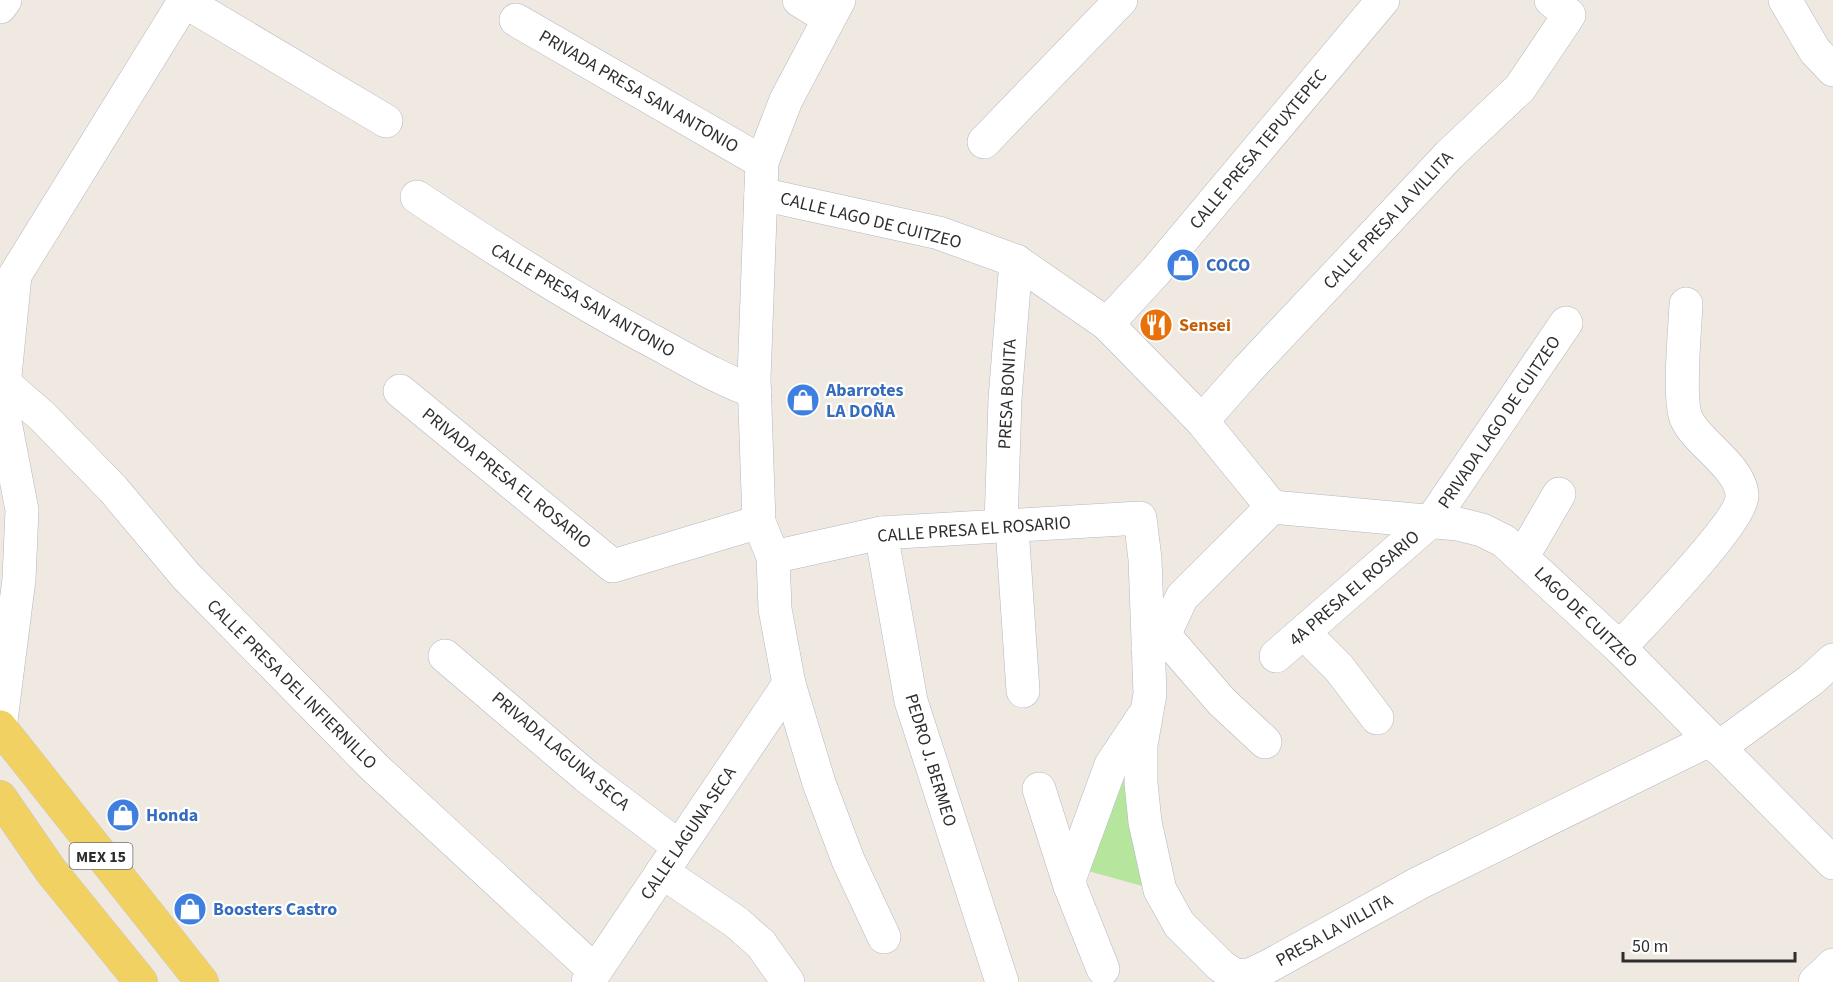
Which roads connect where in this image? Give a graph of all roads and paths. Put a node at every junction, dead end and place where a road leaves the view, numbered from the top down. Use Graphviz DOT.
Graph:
graph roads {
  1 [pos="5,0"];
  2 [pos="799,0"];
  3 [pos="1121,0"];
  4 [pos="1383,0"];
  5 [pos="1785,0"];
  6 [pos="185,1"];
  7 [pos="0,7"];
  8 [pos="1560,8"];
  9 [pos="833,9"];
  10 [pos="516,20"];
  11 [pos="1832,65"];
  12 [pos="386,121"];
  13 [pos="984,142"];
  14 [pos="762,178"];
  15 [pos="417,197"];
  16 [pos="1016,261"];
  17 [pos="1686,304"];
  18 [pos="1566,323"];
  19 [pos="1107,324"];
  20 [pos="400,391"];
  21 [pos="755,392"];
  22 [pos="2,397"];
  23 [pos="1203,421"];
  24 [pos="1559,494"];
  25 [pos="1272,507"];
  26 [pos="1140,518"];
  27 [pos="1432,520"];
  28 [pos="759,522"];
  29 [pos="1006,527"];
  30 [pos="881,533"];
  31 [pos="1523,556"];
  32 [pos="773,557"];
  33 [pos="1144,559"];
  34 [pos="1182,597"];
  35 [pos="1304,633"];
  36 [pos="1156,642"];
  37 [pos="1620,648"];
  38 [pos="445,656"];
  39 [pos="1276,656"];
  40 [pos="1833,660"];
  41 [pos="789,684"];
  42 [pos="1023,691"];
  43 [pos="1149,708"];
  44 [pos="1377,718"];
  45 [pos="0,728"];
  46 [pos="1265,742"];
  47 [pos="1713,744"];
  48 [pos="1039,789"];
  49 [pos="0,796"];
  50 [pos="670,859"];
  51 [pos="1833,863"];
  52 [pos="1070,886"];
  53 [pos="884,937"];
  54 [pos="1833,965"];
  55 [pos="1103,969"];
  56 [pos="590,979"];
  57 [pos="141,982"];
  58 [pos="202,982"];
  59 [pos="788,982"];
  60 [pos="1002,982"];
  61 [pos="1815,982"];
  1 -- 7 [label="street"];
  2 -- 9 [label="street"];
  3 -- 13 [label="street"];
  4 -- 19 [label="street, CALLE PRESA TEPUXTEPEC"];
  5 -- 11 [label="street"];
  6 -- 12 [label="street"];
  6 -- 22 [label="street"];
  8 -- 23 [label="street, CALLE PRESA LA VILLITA"];
  9 -- 14 [label="street"];
  10 -- 14 [label="street, PRIVADA PRESA SAN ANTONIO"];
  14 -- 16 [label="street, CALLE LAGO DE CUITZEO"];
  14 -- 21 [label="street"];
  15 -- 21 [label="street, CALLE PRESA SAN ANTONIO"];
  16 -- 19 [label="street, CALLE LAGO DE CUITZEO"];
  16 -- 29 [label="street, PRESA BONITA"];
  17 -- 37 [label="street"];
  18 -- 27 [label="street, PRIVADA LAGO DE CUITZEO"];
  19 -- 23 [label="street, CALLE LAGO DE CUITZEO"];
  20 -- 28 [label="street, PRIVADA PRESA EL ROSARIO"];
  21 -- 28 [label="street"];
  22 -- 45 [label="street"];
  22 -- 56 [label="street, CALLE PRESA DEL INFIERNILLO"];
  23 -- 25 [label="street, CALLE LAGO DE CUITZEO"];
  24 -- 31 [label="street"];
  25 -- 27 [label="street, LAGO DE CUITZEO"];
  25 -- 34 [label="street"];
  26 -- 29 [label="street, CALLE PRESA EL ROSARIO"];
  26 -- 33 [label="street, PRESA LA VILLITA"];
  27 -- 31 [label="street, LAGO DE CUITZEO"];
  27 -- 35 [label="street, 4A PRESA EL ROSARIO"];
  28 -- 32 [label="street"];
  29 -- 30 [label="street, CALLE PRESA EL ROSARIO"];
  29 -- 42 [label="street, PRESA BONITA"];
  30 -- 32 [label="street, CALLE PRESA EL ROSARIO"];
  30 -- 60 [label="street, PEDRO J. BERMEO"];
  31 -- 37 [label="street, LAGO DE CUITZEO"];
  32 -- 41 [label="street"];
  33 -- 34 [label="street"];
  33 -- 36 [label="street, PRESA LA VILLITA"];
  34 -- 36 [label="street"];
  35 -- 39 [label="street, 4A PRESA EL ROSARIO"];
  35 -- 44 [label="street"];
  36 -- 43 [label="street, PRESA LA VILLITA"];
  36 -- 46 [label="street"];
  37 -- 47 [label="street, LAGO DE CUITZEO"];
  38 -- 50 [label="street, PRIVADA LAGUNA SECA"];
  40 -- 47 [label="street"];
  41 -- 50 [label="street, CALLE LAGUNA SECA"];
  41 -- 53 [label="street"];
  43 -- 47 [label="street, PRESA LA VILLITA"];
  43 -- 52 [label="street"];
  45 -- 58 [label="main road, MEX 15"];
  47 -- 51 [label="street, LAGO DE CUITZEO"];
  48 -- 52 [label="street"];
  49 -- 57 [label="main road, MEX 15"];
  50 -- 56 [label="street, CALLE LAGUNA SECA"];
  50 -- 59 [label="street, PRIVADA LAGUNA SECA"];
  52 -- 55 [label="street"];
  54 -- 61 [label="street"];
}
